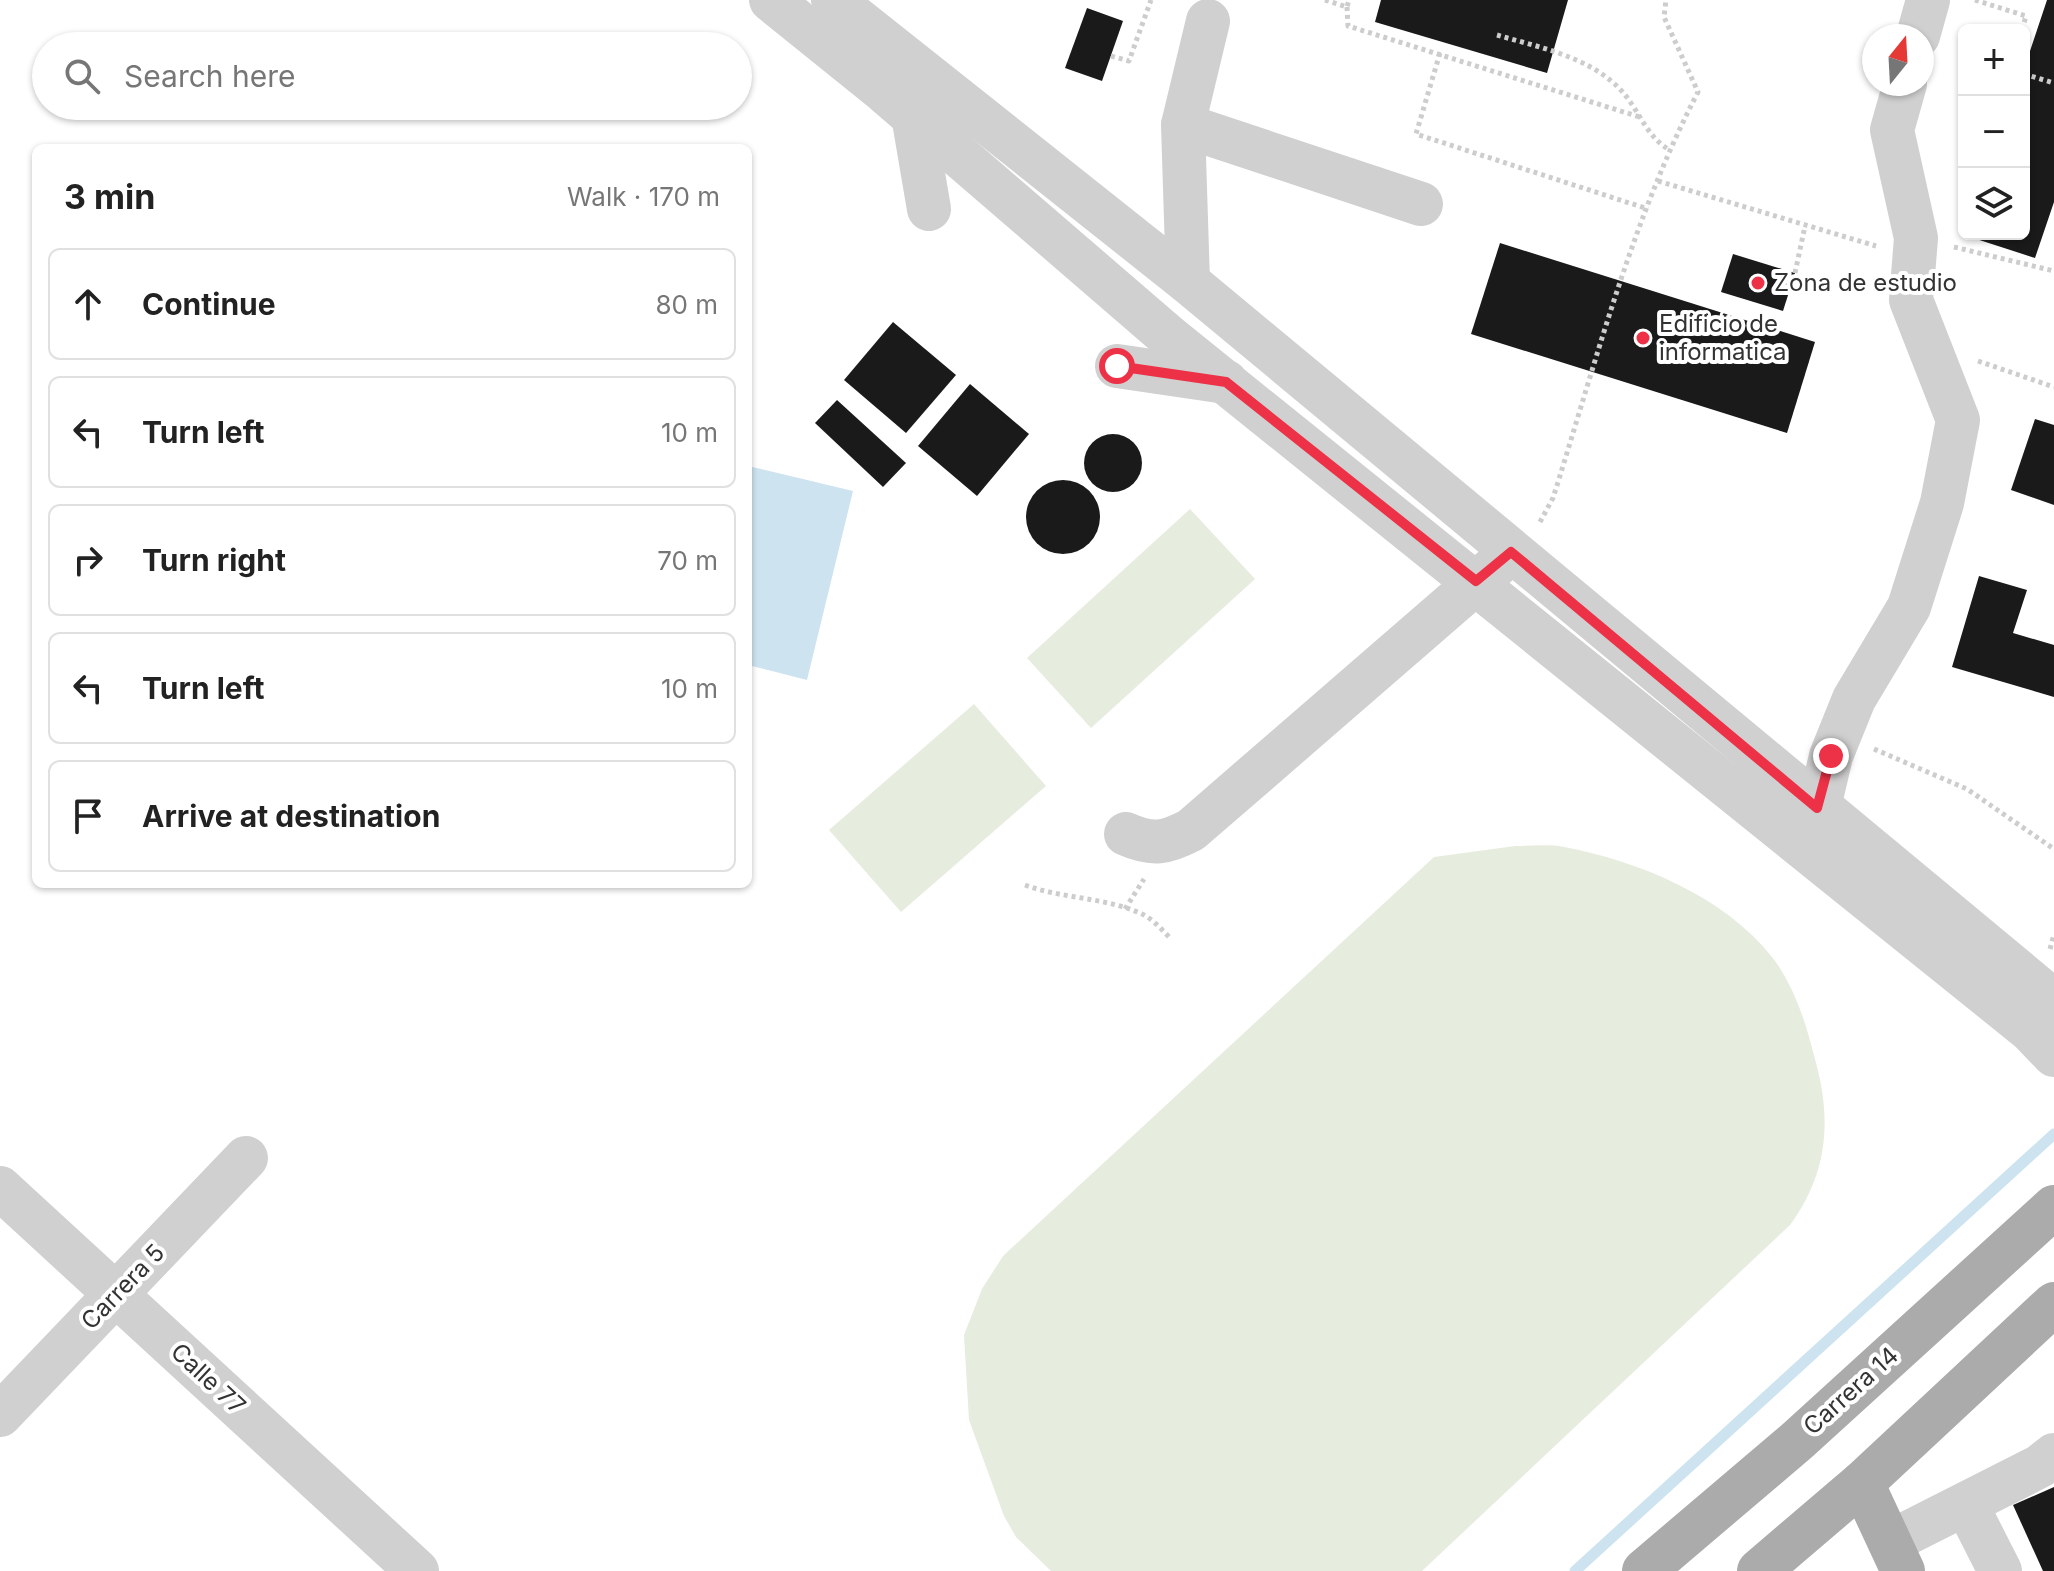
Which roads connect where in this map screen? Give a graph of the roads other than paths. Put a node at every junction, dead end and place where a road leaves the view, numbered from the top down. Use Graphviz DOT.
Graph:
graph roads {
  1 [pos="771,0"];
  2 [pos="833,0"];
  3 [pos="1928,0"];
  4 [pos="1208,21"];
  5 [pos="1921,24"];
  6 [pos="902,89"];
  7 [pos="1902,96"];
  8 [pos="1183,125"];
  9 [pos="1421,204"];
  10 [pos="929,209"];
  11 [pos="1188,282"];
  12 [pos="1117,366"];
  13 [pos="1226,382"];
  14 [pos="1511,552"];
  15 [pos="1476,581"];
  16 [pos="1817,808"];
  17 [pos="1126,834"];
  18 [pos="1809,855"];
  19 [pos="2046,1008"];
  20 [pos="246,1158"];
  21 [pos="0,1188"];
  22 [pos="2054,1207"];
  23 [pos="116,1294"];
  24 [pos="2054,1304"];
  25 [pos="0,1415"];
  26 [pos="2054,1455"];
  27 [pos="1862,1483"];
  28 [pos="1966,1504"];
  29 [pos="1897,1556"];
  30 [pos="417,1571"];
  31 [pos="1644,1571"];
  32 [pos="1759,1571"];
  33 [pos="2000,1571"];
  1 -- 6 [label="street"];
  2 -- 6 [label="street"];
  3 -- 5 [label="street"];
  4 -- 8 [label="street"];
  6 -- 10 [label="street"];
  6 -- 11 [label="street"];
  6 -- 13 [label="street"];
  7 -- 16 [label="street"];
  8 -- 9 [label="street"];
  8 -- 11 [label="street"];
  11 -- 14 [label="street"];
  12 -- 13 [label="street"];
  13 -- 15 [label="street"];
  14 -- 15 [label="street"];
  14 -- 16 [label="street"];
  15 -- 17 [label="street"];
  15 -- 18 [label="street"];
  16 -- 18 [label="street"];
  16 -- 19 [label="street"];
  18 -- 19 [label="street"];
  20 -- 23 [label="street, Carrera 5"];
  21 -- 23 [label="street, Calle 77"];
  22 -- 31 [label="main road, Carrera 14"];
  23 -- 25 [label="street, Carrera 5"];
  23 -- 30 [label="street, Calle 77"];
  24 -- 27 [label="main road"];
  26 -- 28 [label="street"];
  27 -- 29 [label="main road"];
  27 -- 32 [label="main road"];
  28 -- 29 [label="street"];
  28 -- 33 [label="street"];
}
